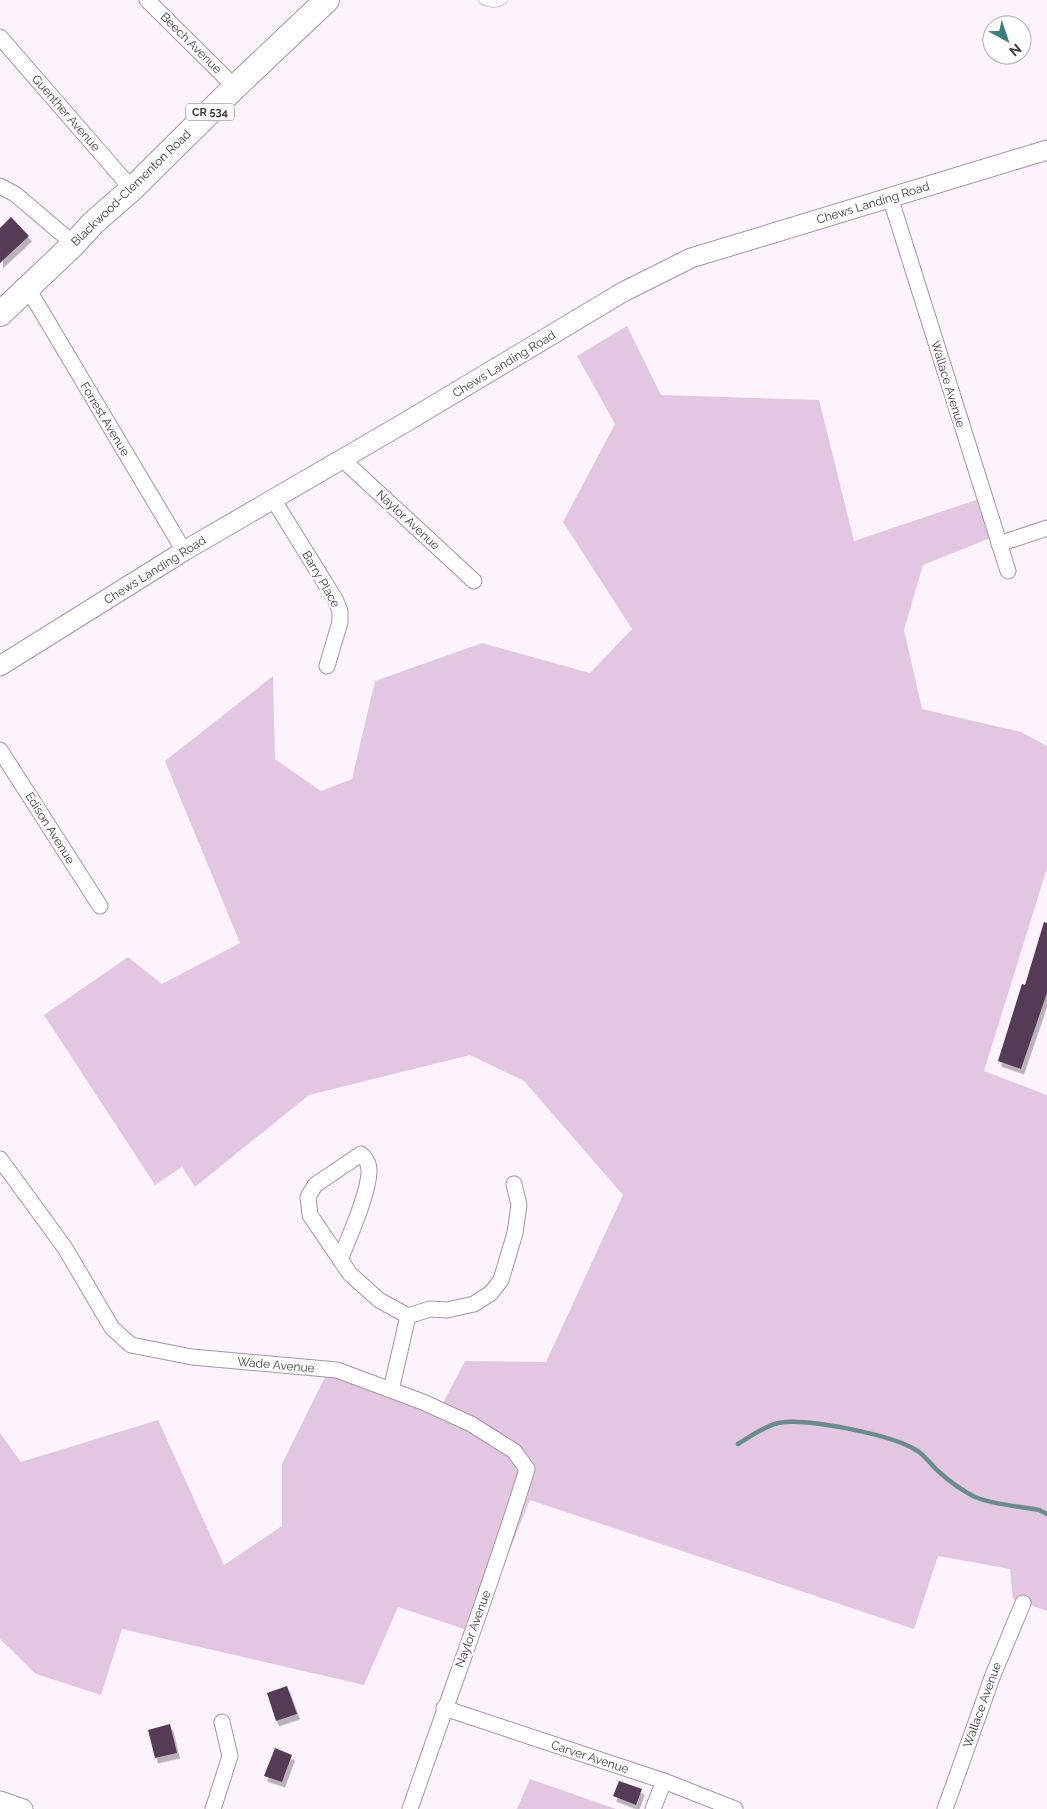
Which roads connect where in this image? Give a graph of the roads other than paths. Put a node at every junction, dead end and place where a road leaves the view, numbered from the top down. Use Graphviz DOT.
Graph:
graph roads {
  1 [pos="147,0"];
  2 [pos="327,0"];
  3 [pos="483,0"];
  4 [pos="503,0"];
  5 [pos="0,37"];
  6 [pos="235,87"];
  7 [pos="1047,150"];
  8 [pos="0,186"];
  9 [pos="132,189"];
  10 [pos="890,198"];
  11 [pos="74,244"];
  12 [pos="27,288"];
  13 [pos="0,314"];
  14 [pos="342,459"];
  15 [pos="273,499"];
  16 [pos="1047,528"];
  17 [pos="999,544"];
  18 [pos="184,551"];
  19 [pos="1008,571"];
  20 [pos="474,581"];
  21 [pos="0,666"];
  22 [pos="327,666"];
  23 [pos="0,750"];
  24 [pos="100,906"];
  25 [pos="0,1159"];
  26 [pos="514,1184"];
  27 [pos="340,1260"];
  28 [pos="408,1316"];
  29 [pos="391,1390"];
  30 [pos="514,1451"];
  31 [pos="1023,1602"];
  32 [pos="444,1708"];
  33 [pos="222,1722"];
  34 [pos="664,1781"];
  35 [pos="0,1801"];
  36 [pos="23,1809"];
  37 [pos="213,1809"];
  38 [pos="410,1809"];
  39 [pos="653,1809"];
  40 [pos="735,1809"];
  41 [pos="945,1809"];
  1 -- 6 [label="street, Beech Avenue"];
  2 -- 6 [label="main road, Blackwood-Clementon Road / CR 534"];
  3 -- 4 [label="lane"];
  5 -- 9 [label="street, Guenther Avenue"];
  6 -- 9 [label="main road, Blackwood-Clementon Road / CR 534"];
  7 -- 10 [label="street, Chews Landing Road"];
  8 -- 11 [label="street"];
  9 -- 11 [label="main road, Blackwood-Clementon Road / CR 534"];
  10 -- 14 [label="street, Chews Landing Road"];
  10 -- 17 [label="street, Wallace Avenue"];
  11 -- 12 [label="main road, Blackwood-Clementon Road / CR 534"];
  12 -- 13 [label="main road, Blackwood-Clementon Road / CR 534"];
  12 -- 18 [label="street, Forrest Avenue"];
  14 -- 15 [label="street, Chews Landing Road"];
  14 -- 20 [label="street, Naylor Avenue"];
  15 -- 18 [label="street, Chews Landing Road"];
  15 -- 22 [label="street, Barry Place"];
  16 -- 17 [label="street"];
  17 -- 19 [label="street, Wallace Avenue"];
  18 -- 21 [label="street, Chews Landing Road"];
  23 -- 24 [label="street, Edison Avenue"];
  25 -- 29 [label="street, Wade Avenue"];
  26 -- 28 [label="street"];
  27 -- 27 [label="street"];
  27 -- 28 [label="street"];
  28 -- 29 [label="street"];
  29 -- 30 [label="street, Wade Avenue"];
  30 -- 32 [label="street, Naylor Avenue"];
  31 -- 41 [label="street, Wallace Avenue"];
  32 -- 34 [label="street, Carver Avenue"];
  32 -- 38 [label="street, Naylor Avenue"];
  33 -- 37 [label="street"];
  34 -- 39 [label="street"];
  34 -- 40 [label="street, Carver Avenue"];
  35 -- 36 [label="street"];
}
